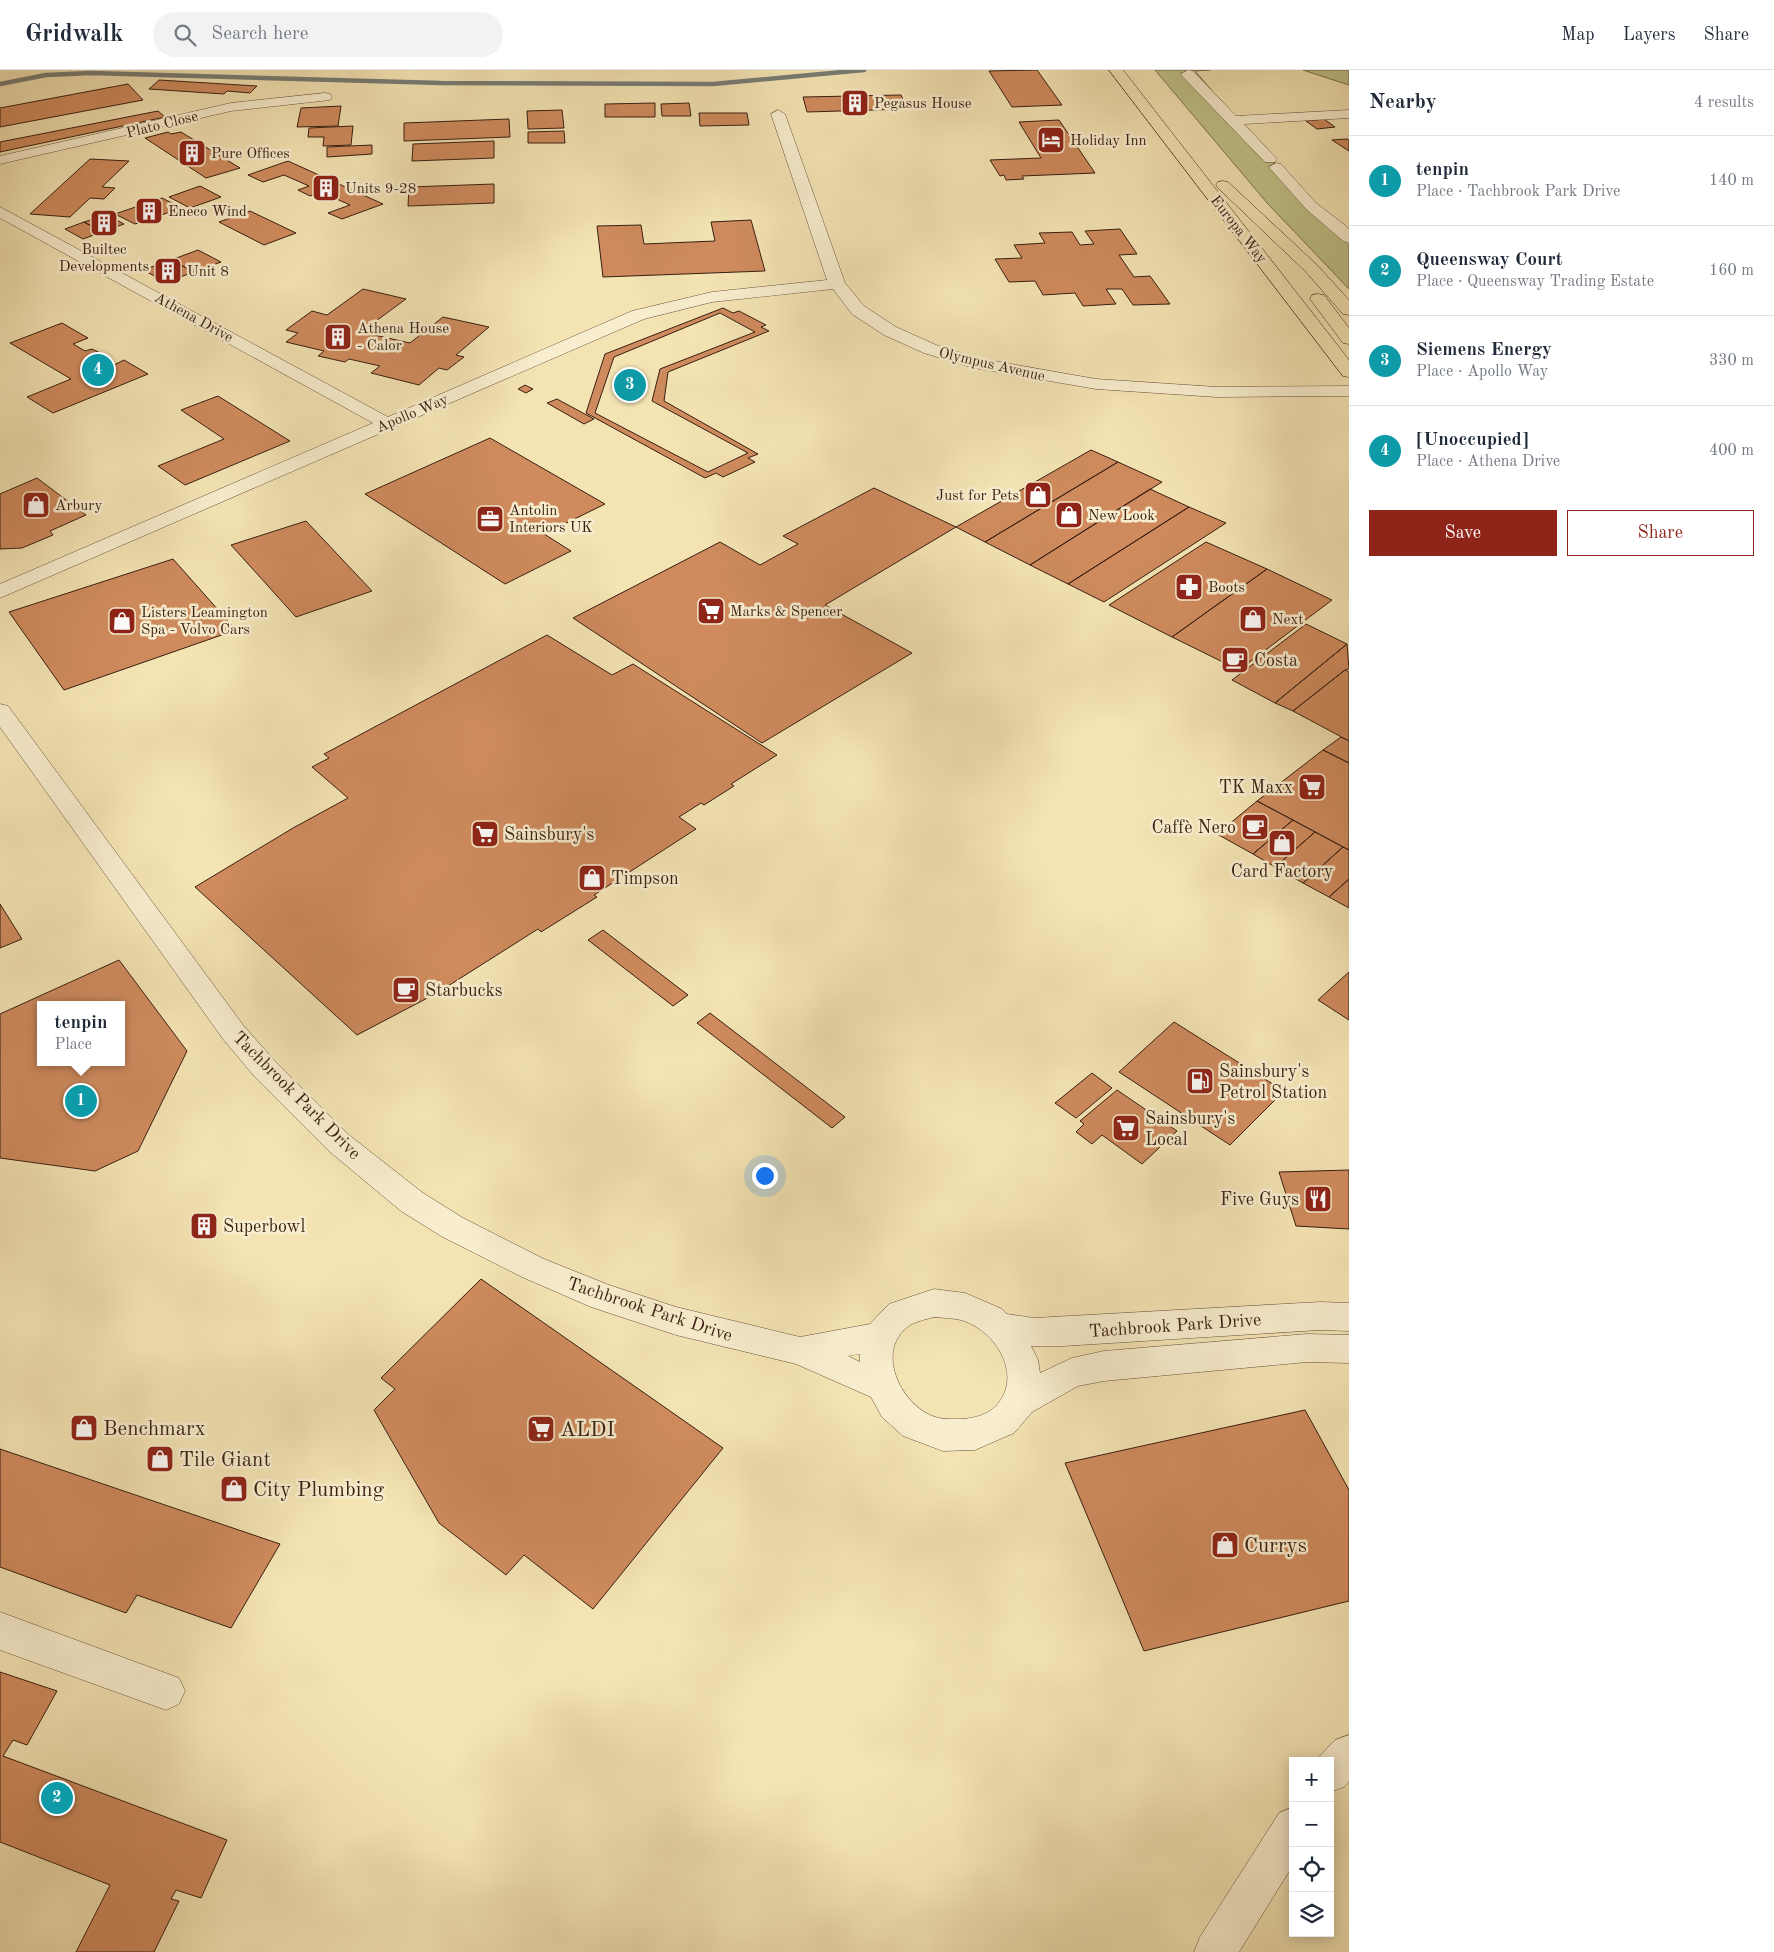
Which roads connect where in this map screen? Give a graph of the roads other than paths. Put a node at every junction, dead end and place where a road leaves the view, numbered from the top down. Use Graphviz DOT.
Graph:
graph roads {
  1 [pos="1116,70"];
  2 [pos="1188,74"];
  3 [pos="1128,87"];
  4 [pos="325,97"];
  5 [pos="778,114"];
  6 [pos="1349,114"];
  7 [pos="1332,116"];
  8 [pos="1235,120"];
  9 [pos="1349,130"];
  10 [pos="0,160"];
  11 [pos="0,212"];
  12 [pos="1251,213"];
  13 [pos="1346,231"];
  14 [pos="837,284"];
  15 [pos="1349,310"];
  16 [pos="1349,338"];
  17 [pos="1349,372"];
  18 [pos="1349,391"];
  19 [pos="388,424"];
  20 [pos="0,592"];
  21 [pos="0,711"];
  22 [pos="1349,1317"];
  23 [pos="1002,1326"];
  24 [pos="881,1336"];
  25 [pos="1349,1349"];
  26 [pos="800,1351"];
  27 [pos="880,1386"];
  28 [pos="1019,1402"];
  29 [pos="0,1631"];
  30 [pos="166,1691"];
  31 [pos="1349,1754"];
  32 [pos="1334,1769"];
  33 [pos="1289,1833"];
  34 [pos="1215,1952"];
  1 -- 3 [label="highway, Europa Way"];
  2 -- 8 [label="street"];
  3 -- 12 [label="highway, Europa Way"];
  3 -- 17 [label="highway, Europa Way"];
  4 -- 10 [label="street, Plato Close"];
  5 -- 14 [label="street, Olympus Avenue"];
  6 -- 7 [label="street"];
  7 -- 8 [label="street"];
  7 -- 9 [label="street"];
  8 -- 13 [label="street"];
  11 -- 19 [label="street, Athena Drive"];
  12 -- 15 [label="highway, Europa Way"];
  12 -- 16 [label="highway"];
  14 -- 18 [label="street, Olympus Avenue"];
  14 -- 19 [label="street, Apollo Way"];
  19 -- 20 [label="street, Apollo Way"];
  21 -- 26 [label="street, Tachbrook Park Drive"];
  22 -- 23 [label="street, Tachbrook Park Drive"];
  23 -- 24 [label="street, Tachbrook Park Drive"];
  23 -- 28 [label="street, Tachbrook Park Drive"];
  24 -- 26 [label="street, Tachbrook Park Drive"];
  24 -- 27 [label="street, Tachbrook Park Drive"];
  25 -- 28 [label="street, Tachbrook Park Drive"];
  26 -- 27 [label="street, Tachbrook Park Drive"];
  27 -- 28 [label="street, Tachbrook Park Drive"];
  29 -- 30 [label="street"];
  31 -- 32 [label="street"];
  33 -- 34 [label="street"];
}
